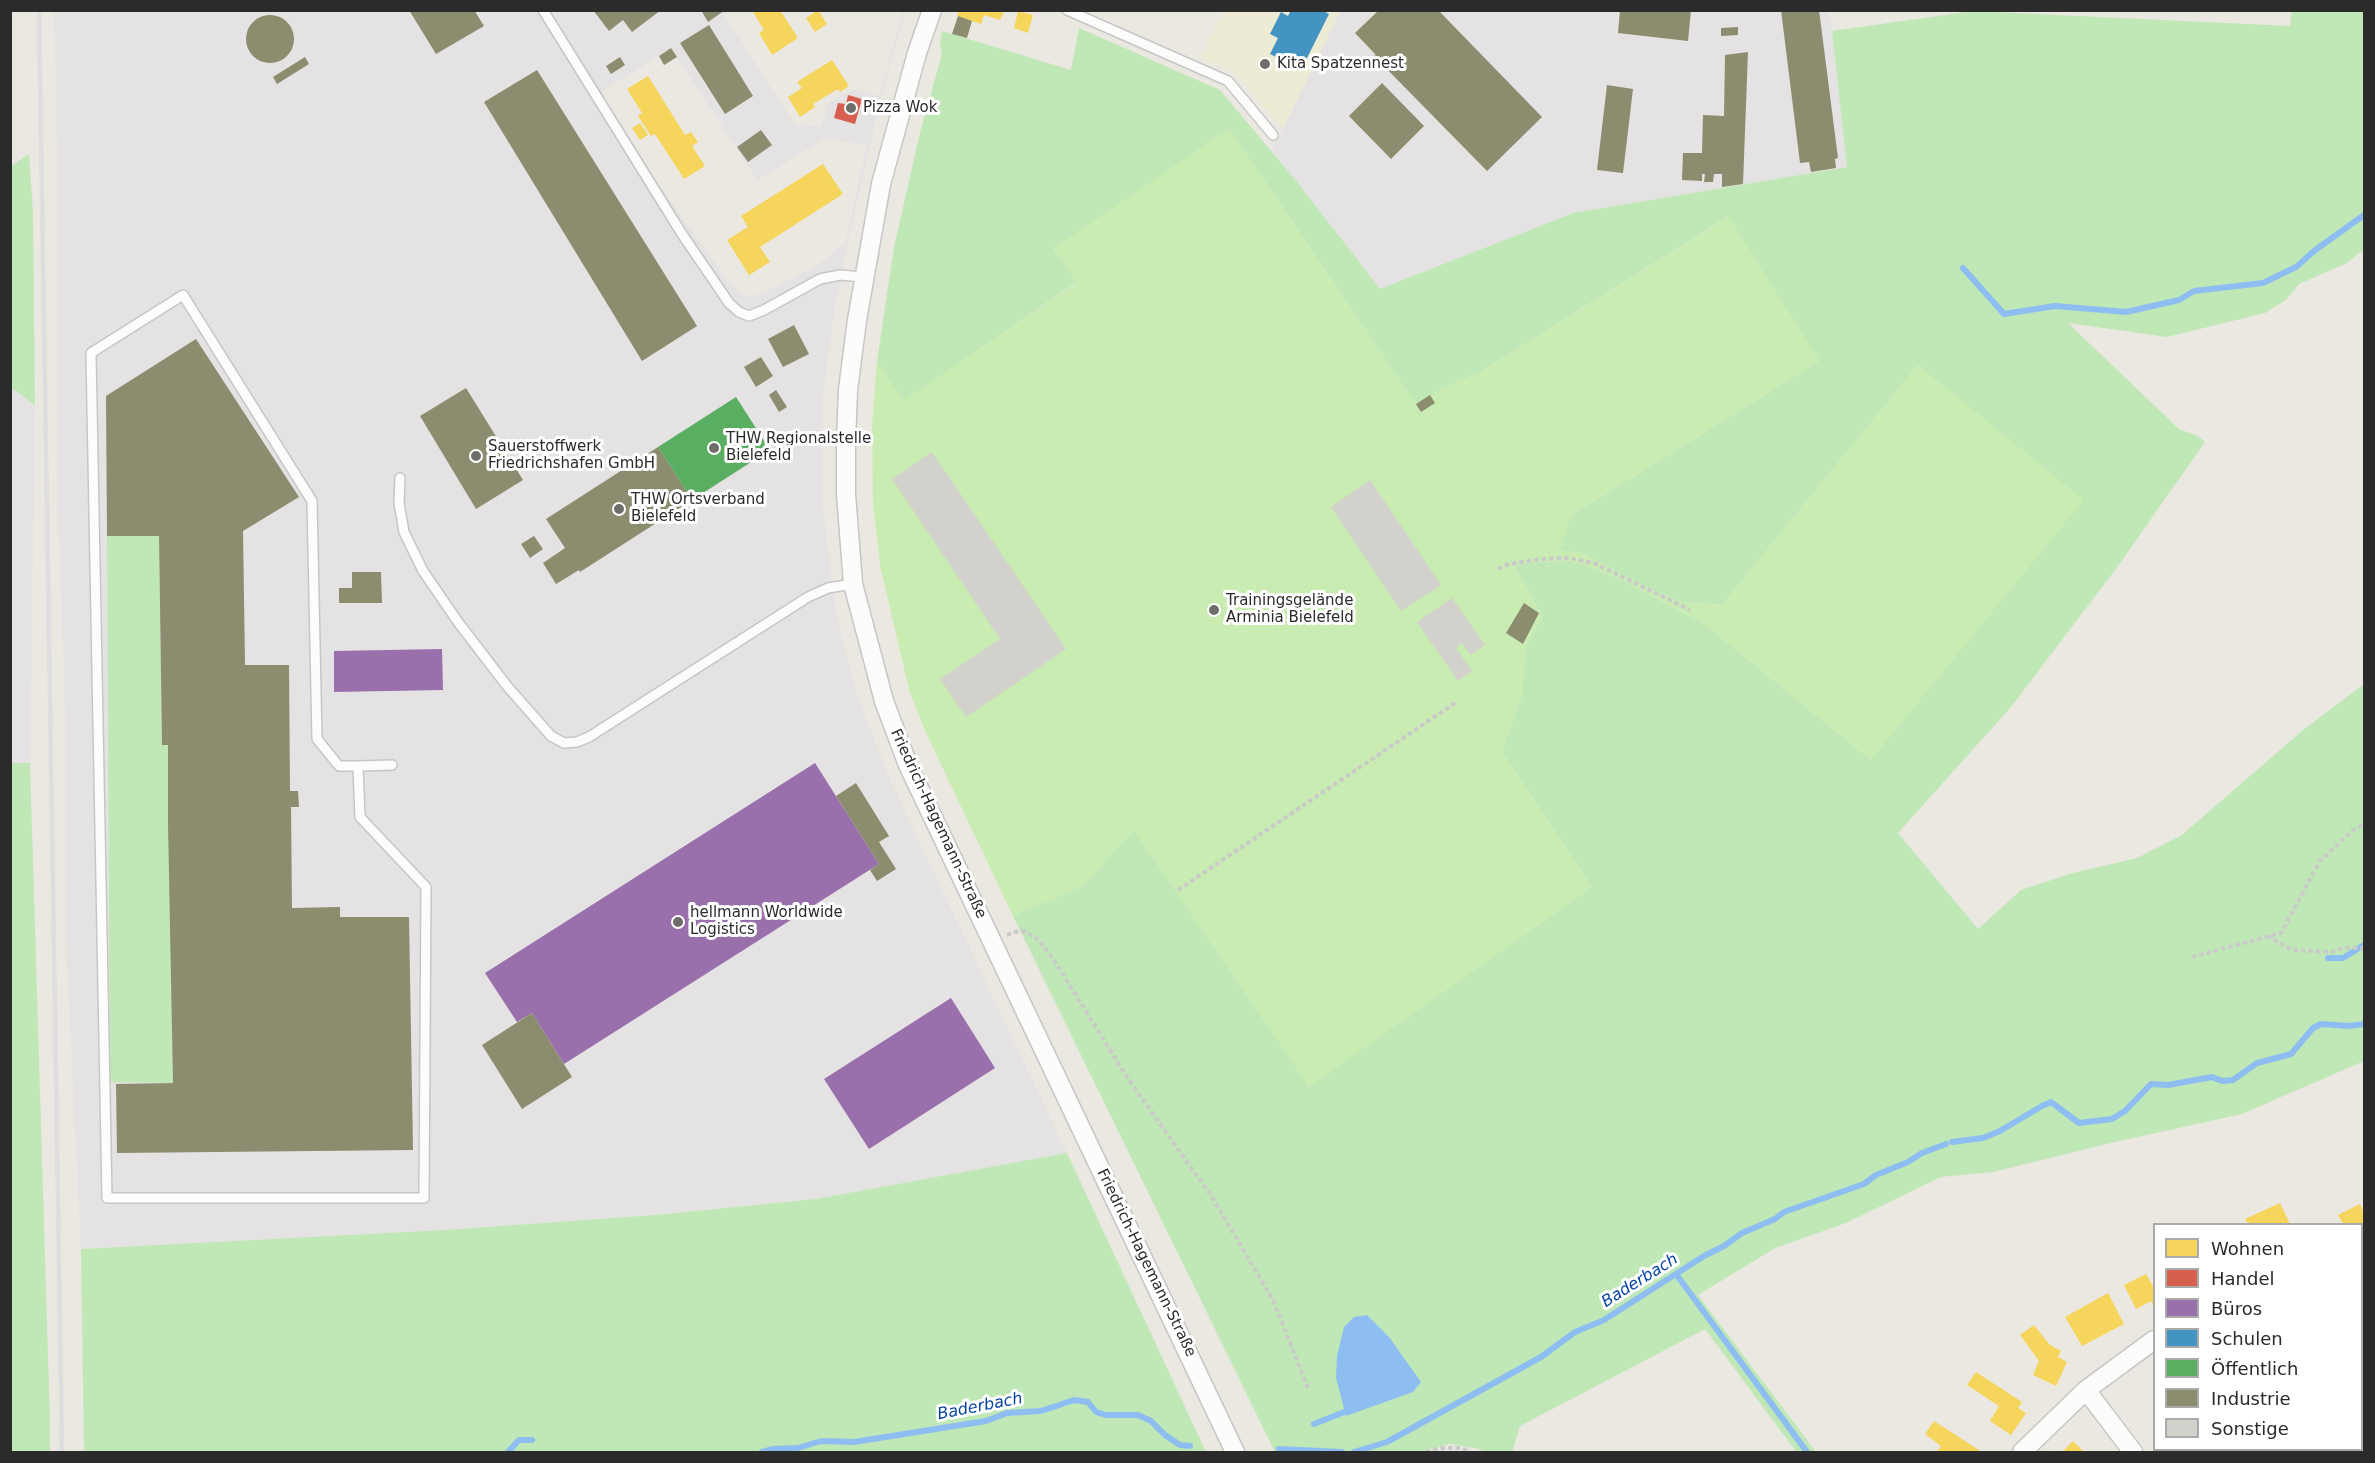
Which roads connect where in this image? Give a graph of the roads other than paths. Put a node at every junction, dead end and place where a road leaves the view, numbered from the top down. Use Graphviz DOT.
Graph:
graph roads {
  1 [pos="543,10"];
  2 [pos="932,10"];
  3 [pos="1067,10"];
  4 [pos="1273,135"];
  5 [pos="862,277"];
  6 [pos="400,478"];
  7 [pos="853,584"];
  8 [pos="392,765"];
  9 [pos="358,766"];
  10 [pos="2153,1341"];
  11 [pos="2086,1390"];
  12 [pos="1235,1452"];
  13 [pos="2022,1452"];
  14 [pos="2133,1452"];
  1 -- 5 [label="lane"];
  2 -- 5 [label="street, Friedrich-Hagemann-Straße"];
  3 -- 4 [label="lane"];
  5 -- 7 [label="street, Friedrich-Hagemann-Straße"];
  6 -- 7 [label="lane"];
  7 -- 12 [label="street, Friedrich-Hagemann-Straße"];
  8 -- 9 [label="lane"];
  9 -- 9 [label="lane"];
  10 -- 11 [label="street"];
  11 -- 13 [label="street"];
  11 -- 14 [label="street"];
}
